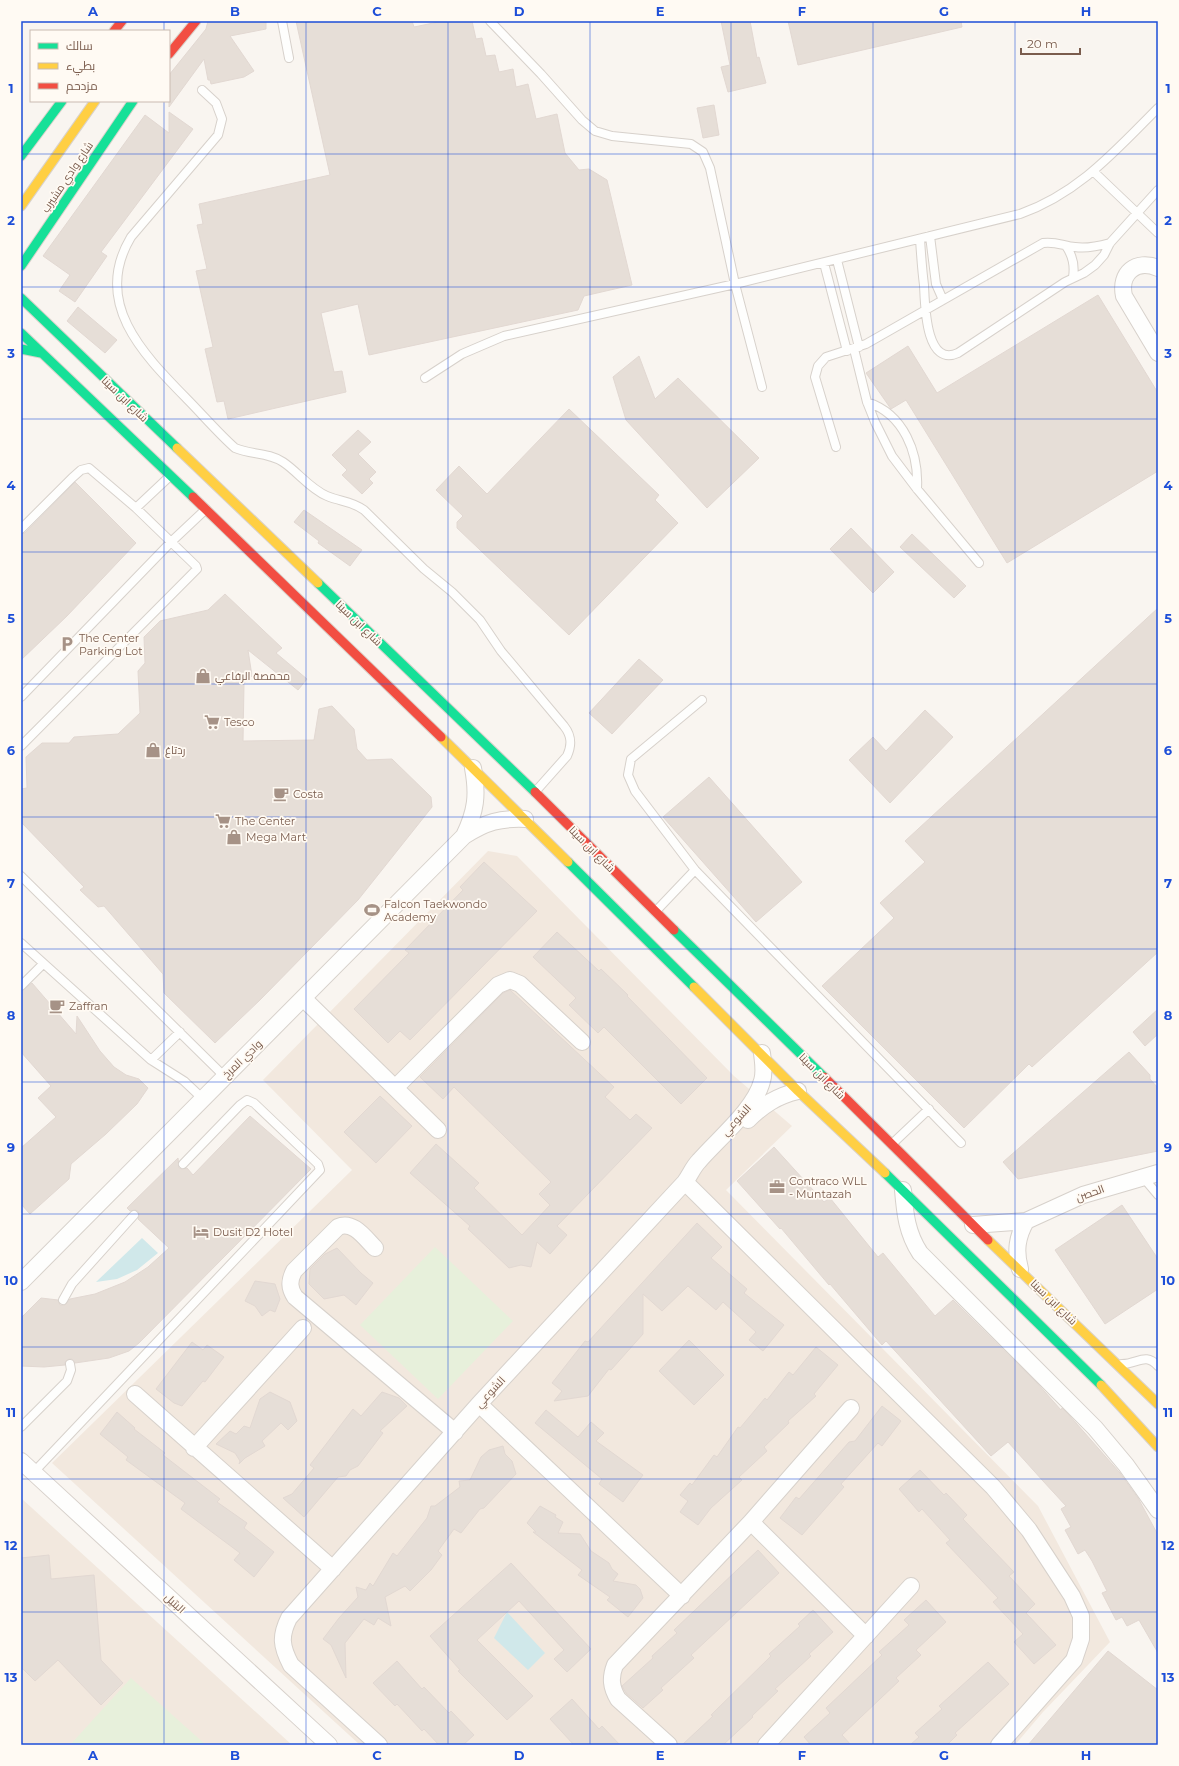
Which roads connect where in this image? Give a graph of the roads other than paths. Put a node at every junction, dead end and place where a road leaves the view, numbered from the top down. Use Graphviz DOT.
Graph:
graph roads {
  1 [pos="122,21"];
  2 [pos="196,21"];
  3 [pos="282,21"];
  4 [pos="490,21"];
  5 [pos="115,30"];
  6 [pos="170,53"];
  7 [pos="289,58"];
  8 [pos="202,90"];
  9 [pos="61,102"];
  10 [pos="94,102"];
  11 [pos="132,102"];
  12 [pos="1158,108"];
  13 [pos="21,156"];
  14 [pos="1094,172"];
  15 [pos="1158,190"];
  16 [pos="21,206"];
  17 [pos="1137,213"];
  18 [pos="1157,231"];
  19 [pos="930,236"];
  20 [pos="920,239"];
  21 [pos="1110,243"];
  22 [pos="1066,246"];
  23 [pos="837,260"];
  24 [pos="824,263"];
  25 [pos="21,266"];
  26 [pos="1158,268"];
  27 [pos="1073,278"];
  28 [pos="735,284"];
  29 [pos="21,298"];
  30 [pos="943,300"];
  31 [pos="926,310"];
  32 [pos="21,333"];
  33 [pos="21,349"];
  34 [pos="853,349"];
  35 [pos="41,353"];
  36 [pos="1158,354"];
  37 [pos="425,378"];
  38 [pos="762,387"];
  39 [pos="867,402"];
  40 [pos="836,447"];
  41 [pos="170,476"];
  42 [pos="916,489"];
  43 [pos="136,508"];
  44 [pos="206,509"];
  45 [pos="21,529"];
  46 [pos="171,542"];
  47 [pos="978,563"];
  48 [pos="21,697"];
  49 [pos="702,700"];
  50 [pos="21,746"];
  51 [pos="473,768"];
  52 [pos="535,792"];
  53 [pos="525,820"];
  54 [pos="464,836"];
  55 [pos="695,870"];
  56 [pos="21,876"];
  57 [pos="655,911"];
  58 [pos="21,943"];
  59 [pos="43,964"];
  60 [pos="21,986"];
  61 [pos="304,999"];
  62 [pos="180,1032"];
  63 [pos="582,1042"];
  64 [pos="762,1053"];
  65 [pos="151,1060"];
  66 [pos="224,1076"];
  67 [pos="395,1088"];
  68 [pos="798,1091"];
  69 [pos="202,1098"];
  70 [pos="929,1109"];
  71 [pos="438,1130"];
  72 [pos="961,1142"];
  73 [pos="891,1144"];
  74 [pos="183,1164"];
  75 [pos="1158,1173"];
  76 [pos="1142,1176"];
  77 [pos="687,1180"];
  78 [pos="902,1190"];
  79 [pos="1158,1195"];
  80 [pos="134,1215"];
  81 [pos="1026,1220"];
  82 [pos="973,1225"];
  83 [pos="375,1248"];
  84 [pos="1020,1269"];
  85 [pos="21,1282"];
  86 [pos="62,1300"];
  87 [pos="303,1328"];
  88 [pos="70,1364"];
  89 [pos="1118,1364"];
  90 [pos="1158,1366"];
  91 [pos="135,1394"];
  92 [pos="479,1404"];
  93 [pos="1158,1404"];
  94 [pos="851,1408"];
  95 [pos="21,1427"];
  96 [pos="455,1432"];
  97 [pos="1158,1447"];
  98 [pos="194,1448"];
  99 [pos="21,1461"];
  100 [pos="33,1473"];
  101 [pos="1158,1510"];
  102 [pos="751,1522"];
  103 [pos="333,1569"];
  104 [pos="911,1586"];
  105 [pos="682,1596"];
  106 [pos="866,1636"];
  107 [pos="329,1745"];
  108 [pos="378,1745"];
  109 [pos="669,1745"];
  110 [pos="766,1745"];
  111 [pos="999,1745"];
  1 -- 5 [label="street"];
  2 -- 6 [label="street"];
  3 -- 7 [label="lane"];
  4 -- 28 [label="lane"];
  8 -- 52 [label="lane"];
  9 -- 13 [label="street"];
  10 -- 16 [label="street"];
  11 -- 25 [label="street, شارع وادي مشيرب"];
  12 -- 14 [label="lane"];
  14 -- 17 [label="lane"];
  14 -- 19 [label="lane"];
  15 -- 17 [label="lane"];
  17 -- 18 [label="lane"];
  17 -- 21 [label="lane"];
  19 -- 20 [label="lane"];
  19 -- 30 [label="lane"];
  20 -- 23 [label="lane"];
  20 -- 31 [label="lane"];
  21 -- 22 [label="lane"];
  21 -- 27 [label="lane"];
  22 -- 27 [label="lane"];
  22 -- 30 [label="lane"];
  23 -- 24 [label="lane"];
  23 -- 34 [label="lane"];
  24 -- 28 [label="lane"];
  24 -- 34 [label="lane"];
  26 -- 36 [label="street"];
  27 -- 31 [label="lane"];
  28 -- 37 [label="lane"];
  28 -- 38 [label="lane"];
  29 -- 52 [label="street, شارع ابن سينا"];
  30 -- 31 [label="lane"];
  31 -- 34 [label="lane"];
  32 -- 35 [label="street"];
  33 -- 35 [label="street"];
  34 -- 39 [label="lane"];
  34 -- 40 [label="lane"];
  35 -- 41 [label="street"];
  39 -- 42 [label="lane"];
  39 -- 42 [label="lane"];
  41 -- 43 [label="lane"];
  41 -- 44 [label="street"];
  42 -- 47 [label="lane"];
  43 -- 45 [label="lane"];
  43 -- 46 [label="lane"];
  44 -- 46 [label="lane"];
  44 -- 51 [label="street"];
  46 -- 48 [label="lane"];
  46 -- 50 [label="lane"];
  49 -- 55 [label="lane"];
  51 -- 53 [label="street"];
  51 -- 54 [label="street, وادي المرخ"];
  52 -- 57 [label="street, شارع ابن سينا"];
  53 -- 54 [label="street, وادي المرخ"];
  53 -- 64 [label="street"];
  54 -- 61 [label="street, وادي المرخ"];
  55 -- 57 [label="lane"];
  55 -- 70 [label="lane"];
  56 -- 62 [label="lane"];
  57 -- 73 [label="street, شارع ابن سينا"];
  58 -- 59 [label="lane"];
  59 -- 60 [label="lane"];
  59 -- 65 [label="lane"];
  61 -- 66 [label="street, وادي المرخ"];
  61 -- 67 [label="street"];
  62 -- 65 [label="lane"];
  62 -- 66 [label="lane"];
  63 -- 67 [label="street"];
  64 -- 68 [label="street"];
  64 -- 77 [label="street, الشوعي"];
  65 -- 69 [label="lane"];
  66 -- 69 [label="street, وادي المرخ"];
  67 -- 71 [label="street"];
  68 -- 77 [label="street, الشوعي"];
  68 -- 78 [label="street"];
  69 -- 85 [label="street, وادي المرخ"];
  70 -- 72 [label="lane"];
  70 -- 73 [label="lane"];
  73 -- 82 [label="street, شارع ابن سينا"];
  74 -- 100 [label="lane"];
  75 -- 76 [label="street, الحصن"];
  76 -- 79 [label="lane"];
  76 -- 81 [label="street, الحصن"];
  77 -- 92 [label="street, الشوعي"];
  77 -- 111 [label="street"];
  78 -- 97 [label="street"];
  78 -- 101 [label="street"];
  80 -- 86 [label="lane"];
  81 -- 82 [label="street, الحصن"];
  81 -- 84 [label="street"];
  82 -- 84 [label="street, شارع ابن سينا"];
  83 -- 96 [label="street"];
  84 -- 89 [label="street, شارع ابن سينا"];
  87 -- 98 [label="street"];
  88 -- 95 [label="lane"];
  89 -- 90 [label="lane"];
  89 -- 93 [label="street, شارع ابن سينا"];
  91 -- 98 [label="street"];
  92 -- 96 [label="street, الشوعي"];
  92 -- 105 [label="street"];
  94 -- 102 [label="street"];
  96 -- 103 [label="street, الشوعي"];
  98 -- 103 [label="street"];
  99 -- 100 [label="street, البتيل"];
  100 -- 107 [label="street, البتيل"];
  102 -- 105 [label="street"];
  102 -- 106 [label="street"];
  103 -- 108 [label="street, الشوعي"];
  104 -- 106 [label="street"];
  105 -- 109 [label="street"];
  106 -- 110 [label="street"];
}
